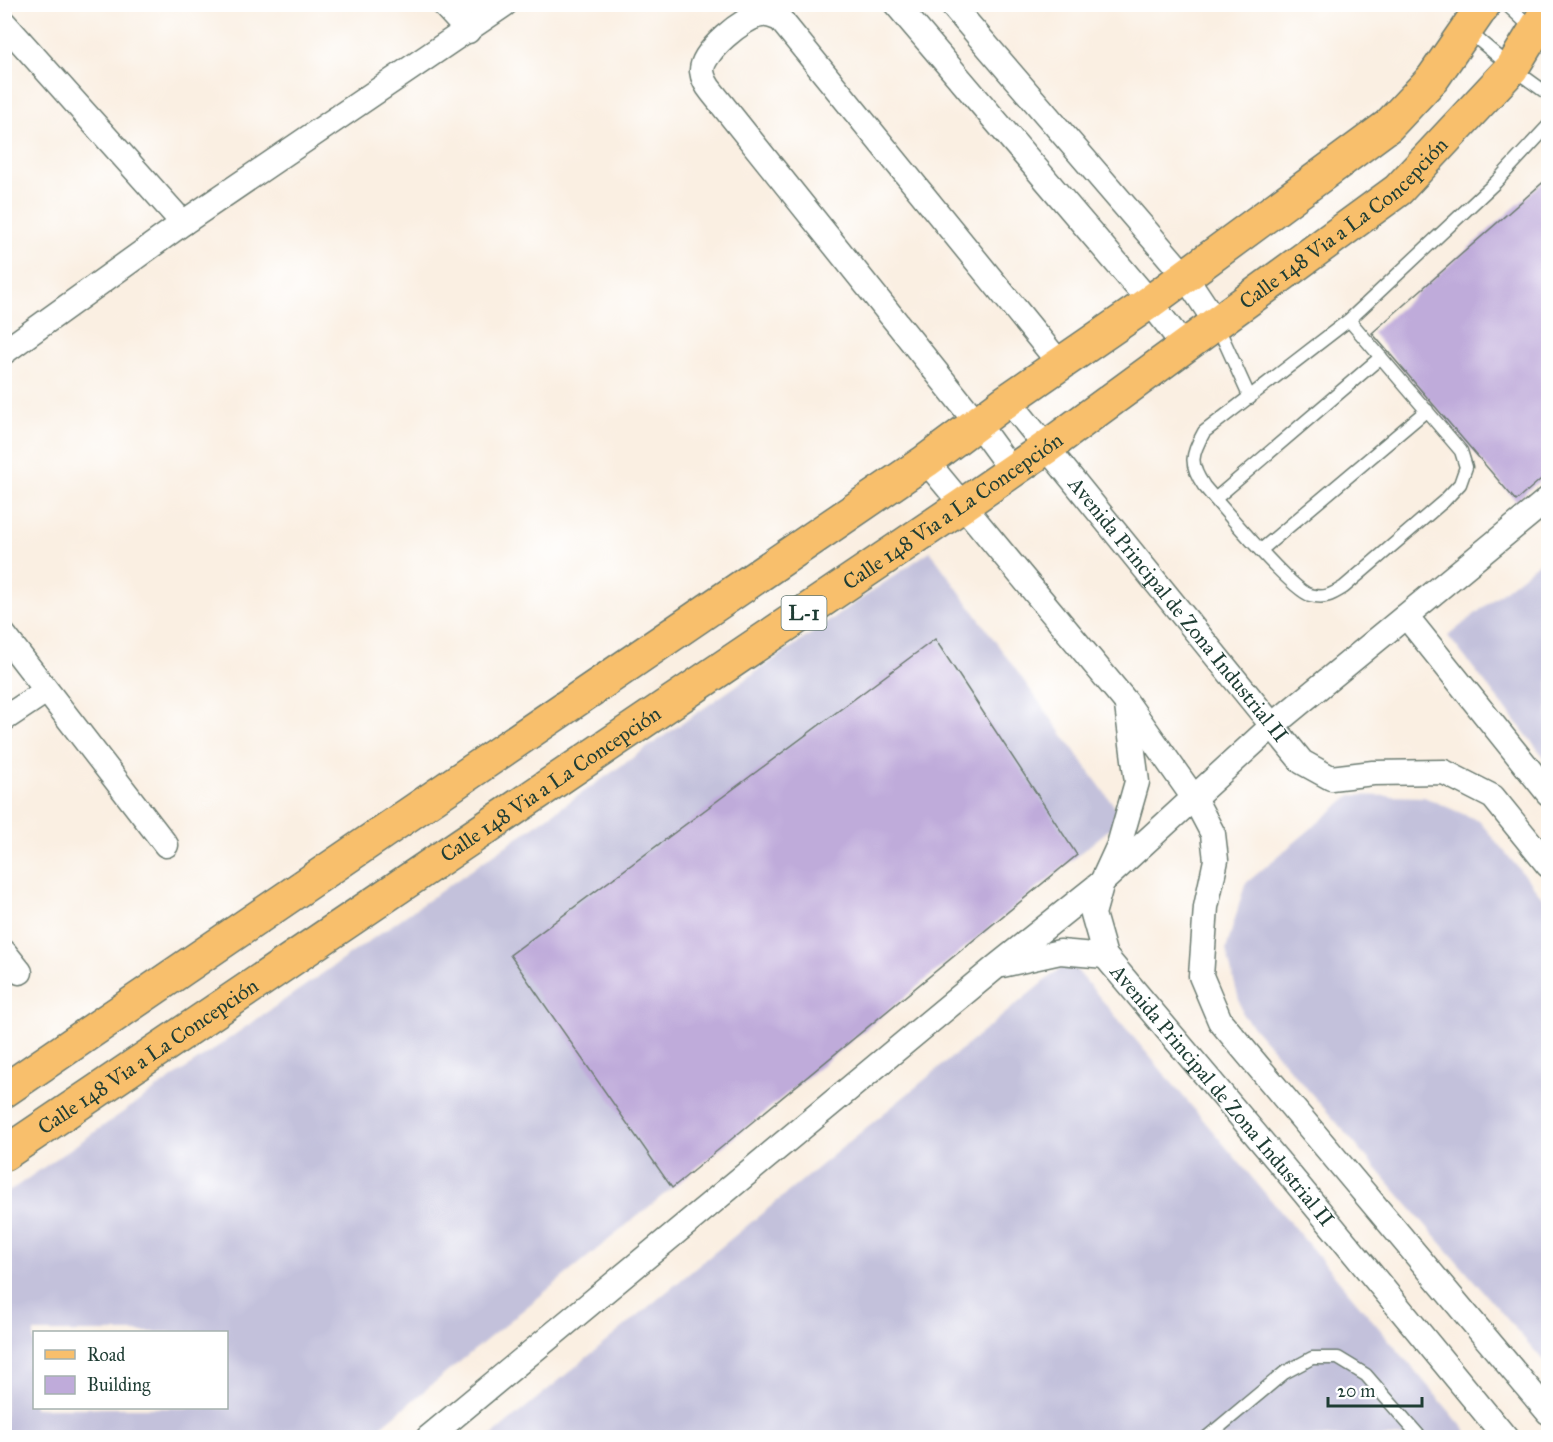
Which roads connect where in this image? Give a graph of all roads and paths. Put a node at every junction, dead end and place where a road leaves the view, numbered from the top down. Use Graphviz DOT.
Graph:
graph roads {
  1 [pos="443,4"];
  2 [pos="505,4"];
  3 [pos="896,4"];
  4 [pos="951,4"];
  5 [pos="1506,4"];
  6 [pos="1476,18"];
  7 [pos="4,22"];
  8 [pos="1544,26"];
  9 [pos="468,31"];
  10 [pos="1512,68"];
  11 [pos="1548,93"];
  12 [pos="1548,126"];
  13 [pos="183,223"];
  14 [pos="1185,276"];
  15 [pos="1150,302"];
  16 [pos="1348,320"];
  17 [pos="1217,324"];
  18 [pos="1185,347"];
  19 [pos="4,352"];
  20 [pos="1381,357"];
  21 [pos="1061,365"];
  22 [pos="1250,398"];
  23 [pos="1008,400"];
  24 [pos="1427,410"];
  25 [pos="977,423"];
  26 [pos="1047,447"];
  27 [pos="926,461"];
  28 [pos="1012,471"];
  29 [pos="1215,499"];
  30 [pos="1548,499"];
  31 [pos="963,505"];
  32 [pos="1261,550"];
  33 [pos="1406,616"];
  34 [pos="4,635"];
  35 [pos="46,691"];
  36 [pos="1127,704"];
  37 [pos="4,719"];
  38 [pos="1272,726"];
  39 [pos="1548,793"];
  40 [pos="1194,798"];
  41 [pos="166,845"];
  42 [pos="1548,865"];
  43 [pos="1102,882"];
  44 [pos="4,952"];
  45 [pos="1106,956"];
  46 [pos="997,966"];
  47 [pos="20,972"];
  48 [pos="4,1091"];
  49 [pos="4,1154"];
  50 [pos="1548,1412"];
  51 [pos="428,1437"];
  52 [pos="1206,1437"];
  53 [pos="1421,1437"];
  54 [pos="1506,1437"];
  1 -- 9 [label="street"];
  2 -- 9 [label="street"];
  3 -- 15 [label="street"];
  4 -- 14 [label="street"];
  5 -- 8 [label="lane"];
  6 -- 10 [label="lane"];
  6 -- 14 [label="main road, L-1"];
  7 -- 13 [label="street"];
  8 -- 10 [label="main road, Calle 148 Via a La Concepción / L-1"];
  9 -- 13 [label="street"];
  10 -- 11 [label="lane"];
  10 -- 17 [label="main road, Calle 148 Via a La Concepción / L-1"];
  12 -- 16 [label="lane"];
  13 -- 19 [label="street"];
  14 -- 15 [label="main road, L-1"];
  14 -- 17 [label="street"];
  15 -- 18 [label="street"];
  15 -- 21 [label="main road, L-1"];
  16 -- 20 [label="lane"];
  16 -- 22 [label="lane"];
  17 -- 18 [label="main road, Calle 148 Via a La Concepción / L-1"];
  17 -- 22 [label="lane"];
  18 -- 26 [label="main road, Calle 148 Via a La Concepción / L-1"];
  20 -- 24 [label="lane"];
  20 -- 29 [label="lane"];
  21 -- 23 [label="main road, L-1"];
  21 -- 25 [label="street"];
  22 -- 29 [label="lane"];
  23 -- 25 [label="main road, L-1"];
  23 -- 26 [label="street, Avenida Principal de Zona Industrial II"];
  24 -- 32 [label="lane"];
  24 -- 32 [label="lane"];
  25 -- 27 [label="main road, L-1"];
  25 -- 28 [label="street"];
  26 -- 28 [label="main road, Calle 148 Via a La Concepción / L-1"];
  26 -- 38 [label="street, Avenida Principal de Zona Industrial II"];
  27 -- 31 [label="street"];
  27 -- 48 [label="main road, L-1"];
  28 -- 31 [label="main road, Calle 148 Via a La Concepción / L-1"];
  29 -- 32 [label="lane"];
  30 -- 33 [label="street"];
  31 -- 36 [label="street"];
  31 -- 49 [label="main road, Calle 148 Via a La Concepción / L-1"];
  33 -- 38 [label="street"];
  33 -- 39 [label="street"];
  34 -- 35 [label="street"];
  35 -- 37 [label="street"];
  35 -- 41 [label="street"];
  36 -- 40 [label="street"];
  36 -- 43 [label="street, Avenida Principal de Zona Industrial II"];
  38 -- 40 [label="street"];
  38 -- 42 [label="street, Avenida Principal de Zona Industrial II"];
  40 -- 43 [label="street"];
  40 -- 50 [label="street"];
  43 -- 45 [label="street, Avenida Principal de Zona Industrial II"];
  43 -- 46 [label="street"];
  44 -- 47 [label="street"];
  45 -- 46 [label="street"];
  45 -- 54 [label="street, Avenida Principal de Zona Industrial II"];
  46 -- 51 [label="street"];
  52 -- 53 [label="lane"];
}
